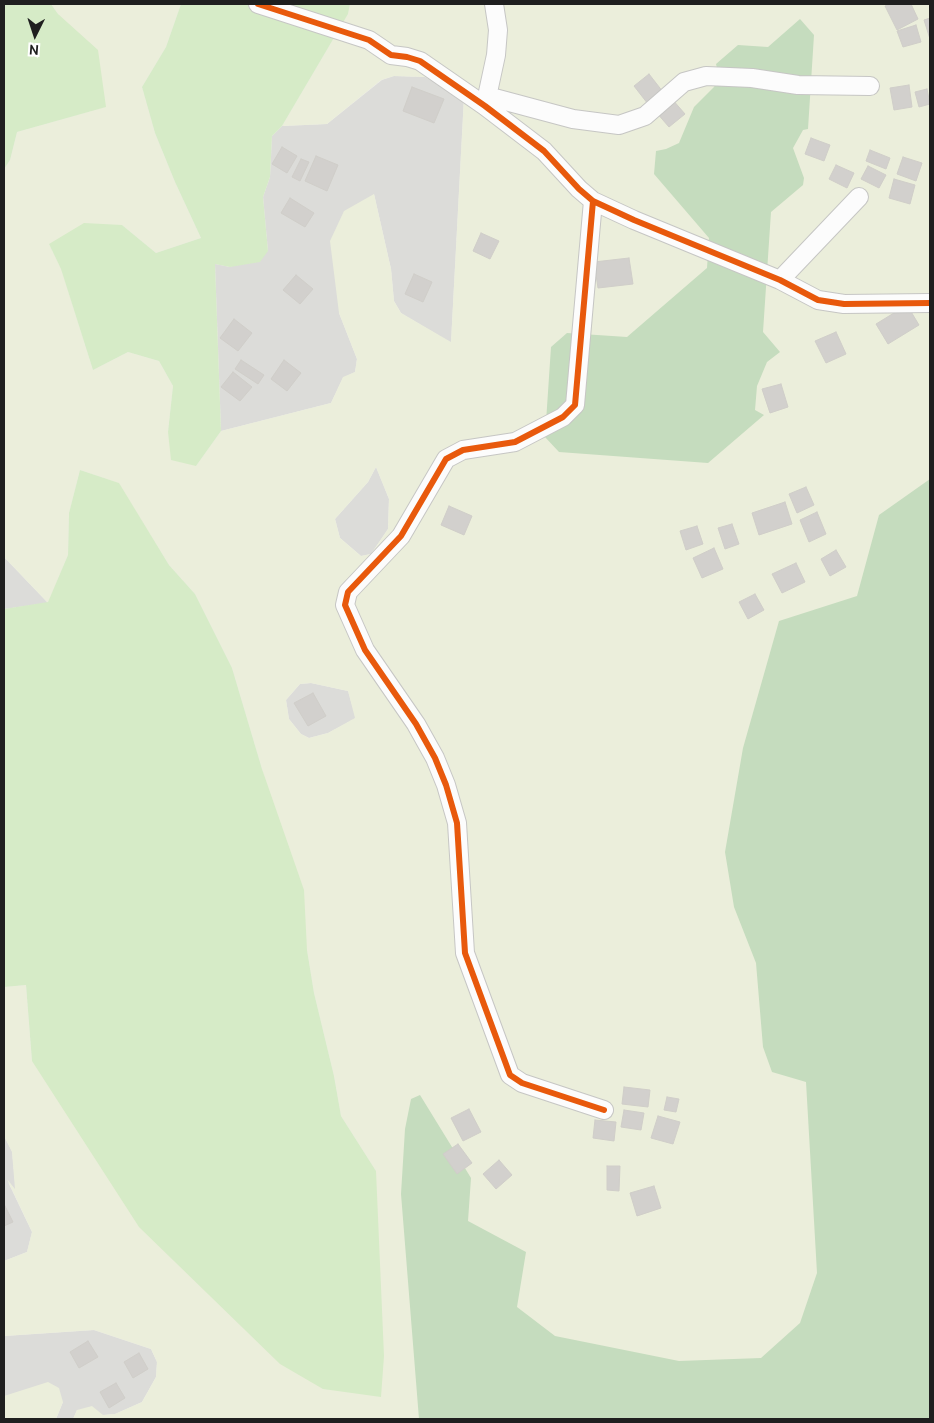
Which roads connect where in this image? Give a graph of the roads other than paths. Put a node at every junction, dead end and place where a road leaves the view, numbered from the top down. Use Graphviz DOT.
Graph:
graph roads {
  1 [pos="258,4"];
  2 [pos="494,4"];
  3 [pos="870,86"];
  4 [pos="486,101"];
  5 [pos="859,197"];
  6 [pos="593,201"];
  7 [pos="780,280"];
  8 [pos="930,303"];
  9 [pos="604,1110"];
  1 -- 4 [label="street"];
  2 -- 4 [label="street"];
  3 -- 4 [label="street"];
  4 -- 6 [label="street"];
  5 -- 7 [label="street"];
  6 -- 7 [label="street"];
  6 -- 9 [label="street"];
  7 -- 8 [label="street"];
}
